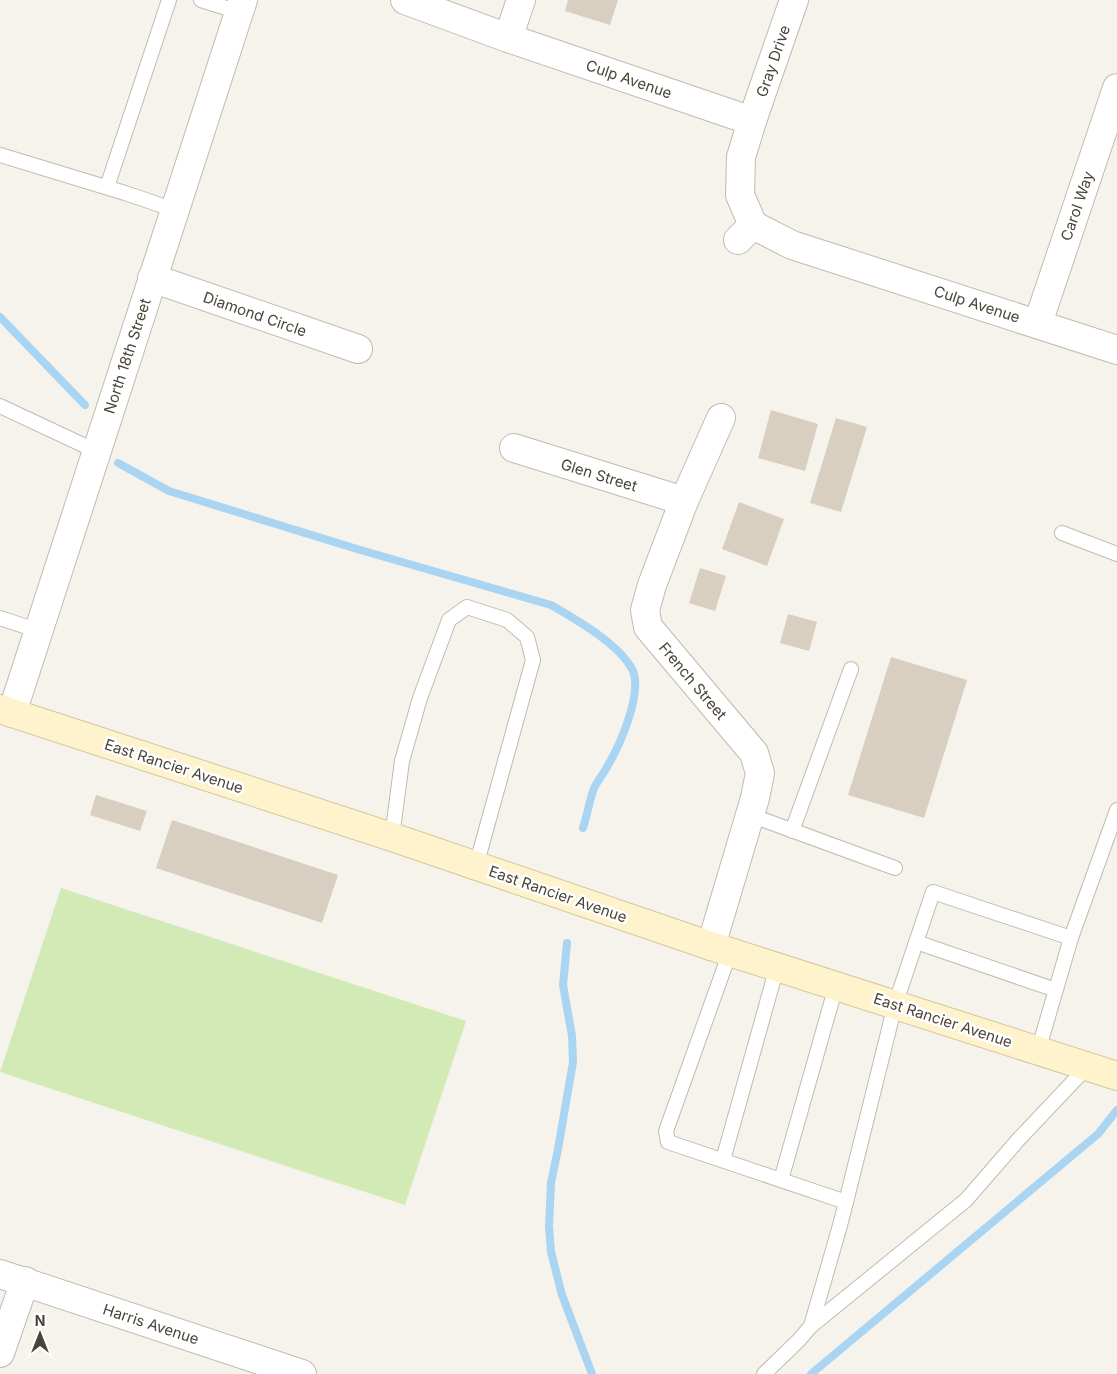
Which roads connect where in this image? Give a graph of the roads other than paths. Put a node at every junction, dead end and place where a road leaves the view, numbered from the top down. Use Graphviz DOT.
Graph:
graph roads {
  1 [pos="169,0"];
  2 [pos="201,0"];
  3 [pos="405,0"];
  4 [pos="521,0"];
  5 [pos="794,0"];
  6 [pos="241,6"];
  7 [pos="508,38"];
  8 [pos="1117,88"];
  9 [pos="752,121"];
  10 [pos="0,155"];
  11 [pos="106,187"];
  12 [pos="175,210"];
  13 [pos="152,278"];
  14 [pos="1038,323"];
  15 [pos="358,349"];
  16 [pos="1117,350"];
  17 [pos="0,406"];
  18 [pos="722,418"];
  19 [pos="514,448"];
  20 [pos="96,451"];
  21 [pos="684,501"];
  22 [pos="1062,533"];
  23 [pos="1117,554"];
  24 [pos="0,618"];
  25 [pos="39,631"];
  26 [pos="851,669"];
  27 [pos="6,711"];
  28 [pos="1117,810"];
  29 [pos="750,815"];
  30 [pos="792,831"];
  31 [pos="392,837"];
  32 [pos="476,866"];
  33 [pos="895,868"];
  34 [pos="1071,938"];
  35 [pos="916,942"];
  36 [pos="720,949"];
  37 [pos="777,967"];
  38 [pos="836,986"];
  39 [pos="1056,990"];
  40 [pos="894,1005"];
  41 [pos="1038,1051"];
  42 [pos="1087,1067"];
  43 [pos="1117,1076"];
  44 [pos="722,1160"];
  45 [pos="781,1180"];
  46 [pos="846,1202"];
  47 [pos="12,1277"];
  48 [pos="811,1326"];
  49 [pos="0,1353"];
  50 [pos="286,1372"];
  51 [pos="764,1374"];
  1 -- 11 [label="lane"];
  2 -- 6 [label="lane"];
  3 -- 7 [label="street, Culp Avenue"];
  4 -- 7 [label="street"];
  5 -- 9 [label="street, Gray Drive"];
  6 -- 12 [label="street, North 18th Street"];
  7 -- 9 [label="street, Culp Avenue"];
  8 -- 14 [label="street, Carol Way"];
  9 -- 14 [label="street, Culp Avenue"];
  10 -- 11 [label="lane"];
  11 -- 12 [label="lane"];
  12 -- 13 [label="street, North 18th Street"];
  13 -- 15 [label="street, Diamond Circle"];
  13 -- 20 [label="street, North 18th Street"];
  14 -- 16 [label="street, Culp Avenue"];
  17 -- 20 [label="lane"];
  18 -- 21 [label="street, French Street"];
  19 -- 21 [label="street, Glen Street"];
  20 -- 25 [label="street, North 18th Street"];
  21 -- 29 [label="street, French Street"];
  22 -- 23 [label="lane"];
  24 -- 25 [label="lane"];
  25 -- 27 [label="street, North 18th Street"];
  26 -- 30 [label="lane"];
  27 -- 31 [label="main road, East Rancier Avenue"];
  28 -- 34 [label="lane"];
  29 -- 30 [label="lane"];
  29 -- 36 [label="street, French Street"];
  30 -- 33 [label="lane"];
  31 -- 32 [label="main road, East Rancier Avenue"];
  31 -- 32 [label="lane"];
  32 -- 36 [label="main road, East Rancier Avenue"];
  34 -- 35 [label="lane"];
  34 -- 39 [label="lane"];
  35 -- 39 [label="lane"];
  35 -- 40 [label="lane"];
  36 -- 37 [label="main road, East Rancier Avenue"];
  36 -- 44 [label="lane"];
  37 -- 38 [label="main road, East Rancier Avenue"];
  37 -- 44 [label="lane"];
  38 -- 40 [label="main road, East Rancier Avenue"];
  38 -- 45 [label="lane"];
  39 -- 41 [label="lane"];
  40 -- 41 [label="main road, East Rancier Avenue"];
  40 -- 46 [label="lane"];
  41 -- 42 [label="main road, East Rancier Avenue"];
  42 -- 43 [label="main road, East Rancier Avenue"];
  42 -- 48 [label="lane"];
  44 -- 45 [label="lane"];
  45 -- 46 [label="lane"];
  46 -- 48 [label="lane"];
  47 -- 49 [label="street"];
  47 -- 50 [label="street, Harris Avenue"];
  48 -- 51 [label="lane"];
}
